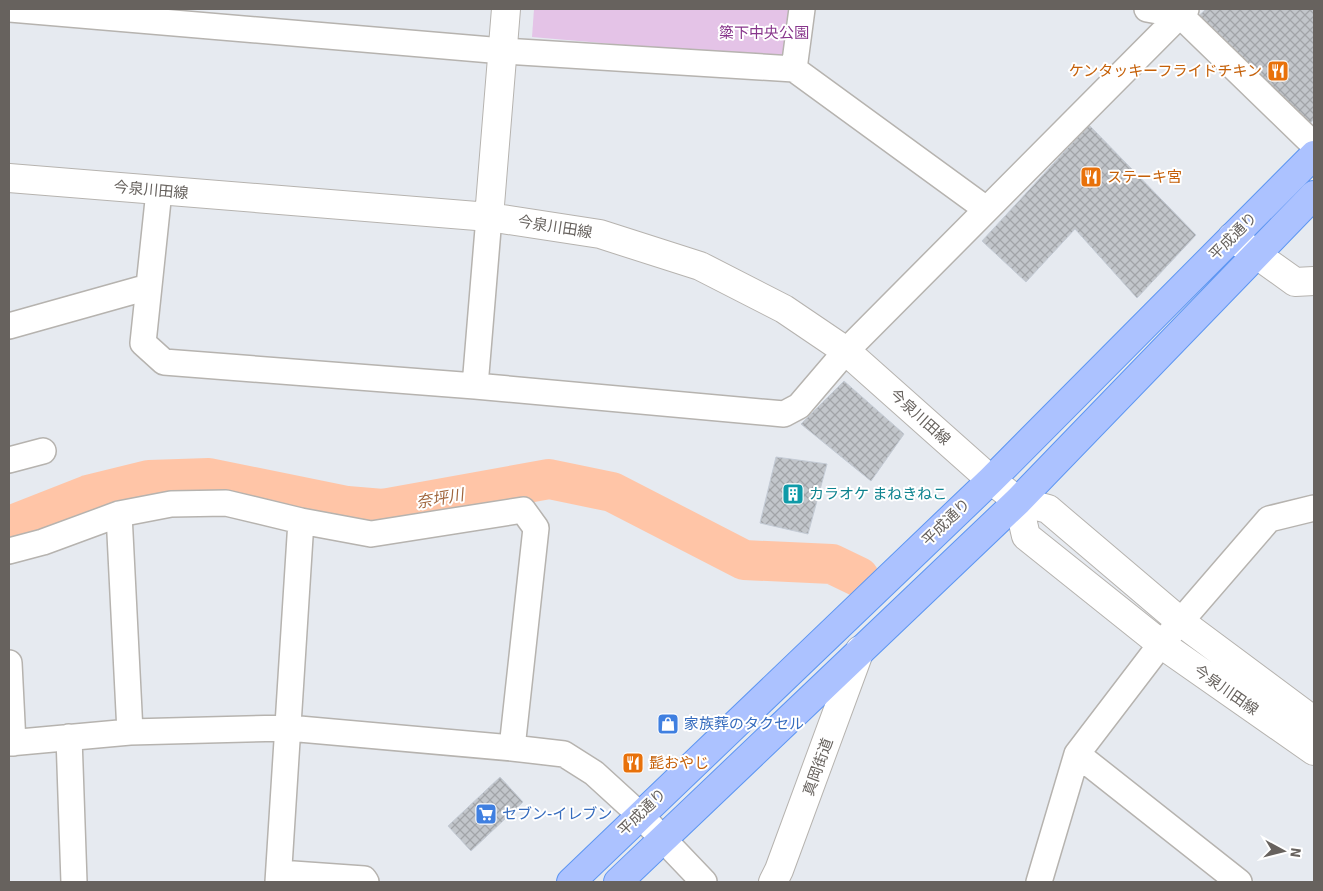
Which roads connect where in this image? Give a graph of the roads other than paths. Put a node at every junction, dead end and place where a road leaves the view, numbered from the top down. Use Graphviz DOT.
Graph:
graph roads {
  1 [pos="10,9"];
  2 [pos="506,9"];
  3 [pos="802,9"];
  4 [pos="1147,9"];
  5 [pos="1183,12"];
  6 [pos="503,51"];
  7 [pos="794,69"];
  8 [pos="1314,145"];
  9 [pos="1314,155"];
  10 [pos="9,178"];
  11 [pos="159,191"];
  12 [pos="1314,195"];
  13 [pos="986,209"];
  14 [pos="489,217"];
  15 [pos="1232,238"];
  16 [pos="1255,255"];
  17 [pos="1314,282"];
  18 [pos="148,287"];
  19 [pos="9,326"];
  20 [pos="846,350"];
  21 [pos="475,386"];
  22 [pos="43,451"];
  23 [pos="9,460"];
  24 [pos="991,480"];
  25 [pos="1018,501"];
  26 [pos="1314,508"];
  27 [pos="119,514"];
  28 [pos="301,521"];
  29 [pos="9,551"];
  30 [pos="1181,622"];
  31 [pos="1161,644"];
  32 [pos="860,650"];
  33 [pos="9,663"];
  34 [pos="1312,716"];
  35 [pos="288,728"];
  36 [pos="130,732"];
  37 [pos="69,738"];
  38 [pos="11,743"];
  39 [pos="512,748"];
  40 [pos="1314,751"];
  41 [pos="1077,754"];
  42 [pos="640,814"];
  43 [pos="663,838"];
  44 [pos="278,877"];
  45 [pos="74,882"];
  46 [pos="366,882"];
  47 [pos="571,882"];
  48 [pos="618,882"];
  49 [pos="704,882"];
  50 [pos="773,882"];
  51 [pos="1039,882"];
  52 [pos="1239,882"];
  1 -- 6 [label="street"];
  2 -- 6 [label="street"];
  3 -- 7 [label="street"];
  4 -- 5 [label="street"];
  5 -- 8 [label="street"];
  5 -- 13 [label="street"];
  6 -- 7 [label="street"];
  6 -- 14 [label="street"];
  7 -- 13 [label="street"];
  9 -- 15 [label="main road, 平成通り"];
  10 -- 11 [label="street, 今泉川田線"];
  11 -- 14 [label="street, 今泉川田線"];
  11 -- 18 [label="street"];
  12 -- 16 [label="main road, 平成通り"];
  13 -- 20 [label="street"];
  14 -- 20 [label="street, 今泉川田線"];
  14 -- 21 [label="street"];
  15 -- 16 [label="street"];
  15 -- 24 [label="main road, 平成通り"];
  16 -- 17 [label="street"];
  16 -- 25 [label="main road, 平成通り"];
  18 -- 19 [label="street"];
  18 -- 21 [label="street"];
  20 -- 21 [label="street"];
  20 -- 24 [label="street, 今泉川田線"];
  22 -- 23 [label="street"];
  24 -- 25 [label="street, 今泉川田線"];
  24 -- 42 [label="main road, 平成通り"];
  25 -- 30 [label="street, 今泉川田線"];
  25 -- 31 [label="street, 今泉川田線"];
  25 -- 32 [label="main road, 平成通り"];
  26 -- 30 [label="street"];
  27 -- 28 [label="street"];
  27 -- 29 [label="street"];
  27 -- 36 [label="street"];
  28 -- 35 [label="street"];
  28 -- 39 [label="street"];
  30 -- 31 [label="street"];
  30 -- 34 [label="street, 今泉川田線"];
  31 -- 40 [label="street, 今泉川田線"];
  31 -- 41 [label="street"];
  32 -- 43 [label="main road, 平成通り"];
  32 -- 50 [label="street, 真岡街道"];
  33 -- 38 [label="street"];
  35 -- 36 [label="street"];
  35 -- 39 [label="street"];
  35 -- 44 [label="street"];
  36 -- 37 [label="street"];
  37 -- 38 [label="street"];
  37 -- 45 [label="street"];
  39 -- 42 [label="street"];
  41 -- 51 [label="street"];
  41 -- 52 [label="street"];
  42 -- 43 [label="street"];
  42 -- 47 [label="main road, 平成通り"];
  43 -- 48 [label="main road, 平成通り"];
  43 -- 49 [label="street"];
  44 -- 46 [label="street"];
}
